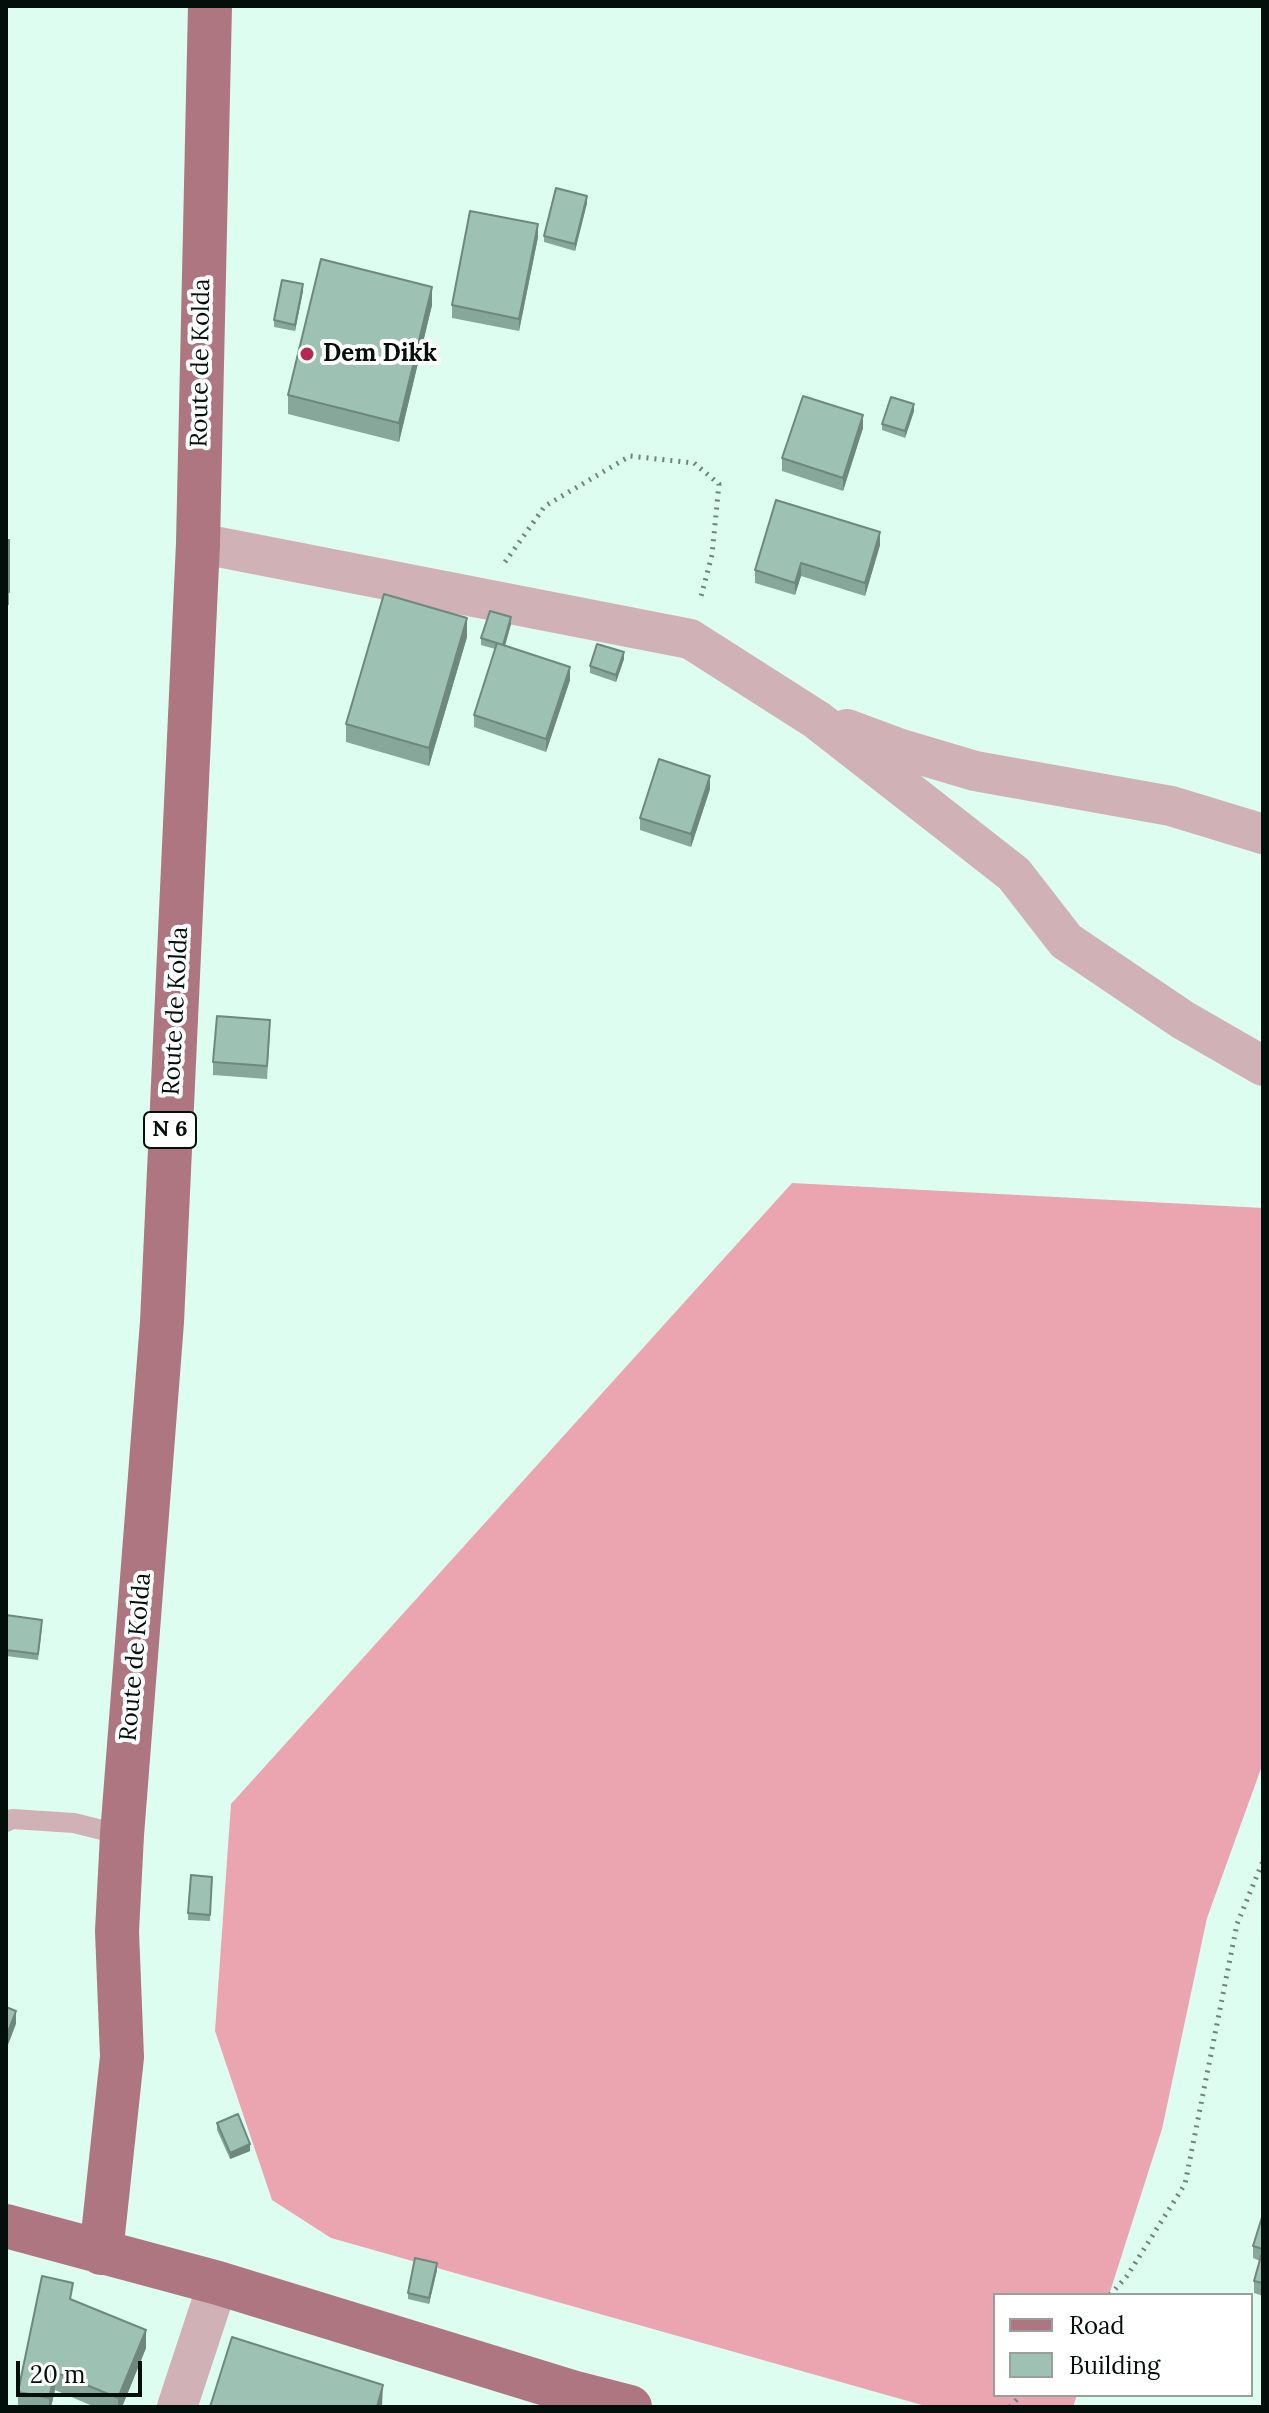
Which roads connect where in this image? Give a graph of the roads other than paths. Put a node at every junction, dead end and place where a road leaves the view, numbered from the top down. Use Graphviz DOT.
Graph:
graph roads {
  1 [pos="210,6"];
  2 [pos="198,543"];
  3 [pos="817,720"];
  4 [pos="1263,834"];
  5 [pos="1263,1066"];
  6 [pos="6,1822"];
  7 [pos="122,1835"];
  8 [pos="6,2226"];
  9 [pos="101,2253"];
  10 [pos="218,2283"];
  11 [pos="177,2407"];
  12 [pos="630,2407"];
  1 -- 2 [label="main road, Route de Kolda / N 6"];
  2 -- 3 [label="street"];
  2 -- 7 [label="main road, Route de Kolda / N 6"];
  3 -- 4 [label="street"];
  3 -- 5 [label="street"];
  6 -- 7 [label="lane"];
  7 -- 9 [label="main road, Route de Kolda / N 6"];
  8 -- 9 [label="main road"];
  9 -- 10 [label="main road"];
  10 -- 11 [label="street"];
  10 -- 12 [label="main road"];
}
